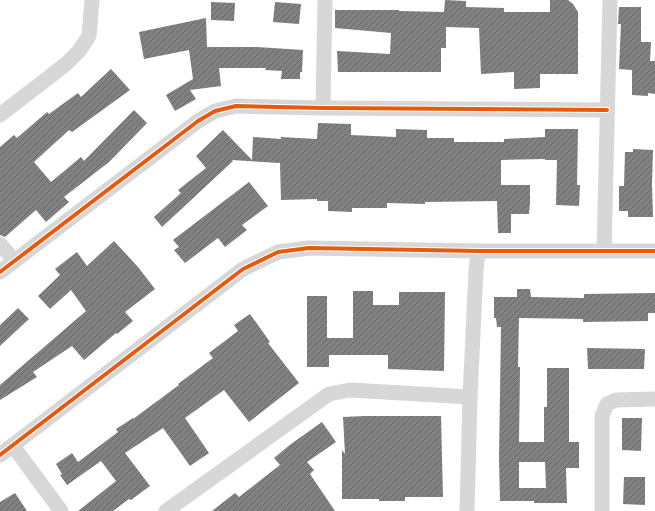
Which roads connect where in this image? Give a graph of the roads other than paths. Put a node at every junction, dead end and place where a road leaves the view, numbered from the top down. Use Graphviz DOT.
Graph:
graph roads {
  1 [pos="92,0"];
  2 [pos="324,0"];
  3 [pos="610,0"];
  4 [pos="323,108"];
  5 [pos="608,110"];
  6 [pos="0,115"];
  7 [pos="0,244"];
  8 [pos="478,251"];
  9 [pos="604,251"];
  10 [pos="655,251"];
  11 [pos="15,261"];
  12 [pos="0,272"];
  13 [pos="470,397"];
  14 [pos="655,400"];
  15 [pos="13,446"];
  16 [pos="0,455"];
  17 [pos="61,511"];
  18 [pos="166,511"];
  19 [pos="467,511"];
  20 [pos="602,511"];
  1 -- 6 [label="street"];
  2 -- 4 [label="street"];
  3 -- 5 [label="street"];
  4 -- 5 [label="street"];
  4 -- 11 [label="street"];
  5 -- 9 [label="street"];
  7 -- 11 [label="street"];
  8 -- 9 [label="street"];
  8 -- 13 [label="street"];
  8 -- 15 [label="street"];
  9 -- 10 [label="street"];
  11 -- 12 [label="street"];
  13 -- 18 [label="street"];
  13 -- 19 [label="street"];
  14 -- 20 [label="street"];
  15 -- 16 [label="street"];
  15 -- 17 [label="street"];
}
